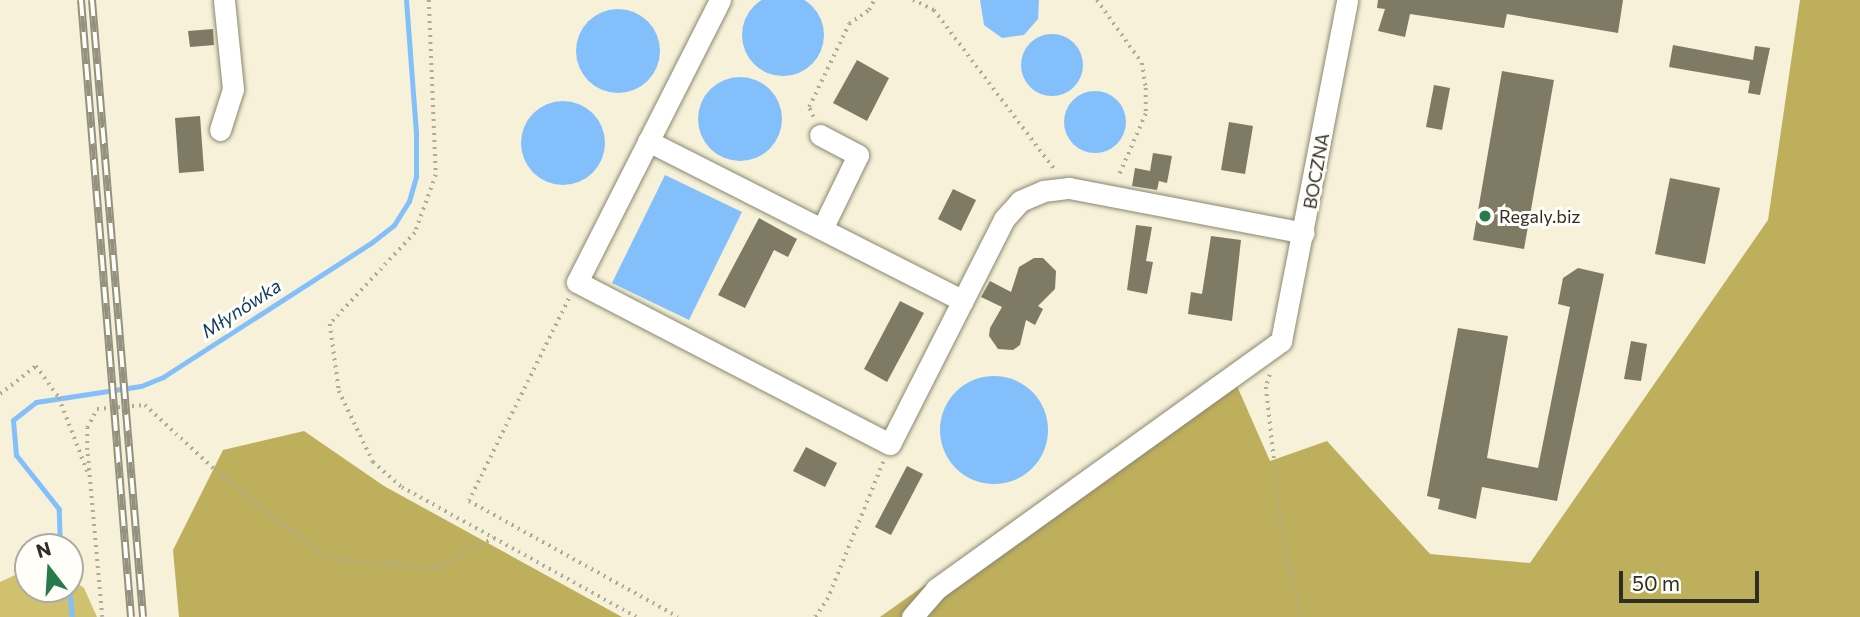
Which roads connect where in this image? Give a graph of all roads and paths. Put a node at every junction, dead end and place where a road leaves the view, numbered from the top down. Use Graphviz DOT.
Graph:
graph roads {
  1 [pos="224,0"];
  2 [pos="429,0"];
  3 [pos="720,0"];
  4 [pos="874,0"];
  5 [pos="913,0"];
  6 [pos="1097,0"];
  7 [pos="1347,0"];
  8 [pos="220,130"];
  9 [pos="820,135"];
  10 [pos="648,141"];
  11 [pos="1069,188"];
  12 [pos="1111,197"];
  13 [pos="822,229"];
  14 [pos="1304,233"];
  15 [pos="577,282"];
  16 [pos="962,301"];
  17 [pos="1281,341"];
  18 [pos="0,394"];
  19 [pos="890,444"];
  20 [pos="90,478"];
  21 [pos="494,538"];
  22 [pos="102,617"];
  23 [pos="637,617"];
  24 [pos="678,617"];
  25 [pos="815,617"];
  26 [pos="912,617"];
  27 [pos="1302,617"];
  1 -- 8 [label="street"];
  2 -- 21 [label="path"];
  3 -- 10 [label="street"];
  4 -- 9 [label="path"];
  5 -- 11 [label="path"];
  6 -- 12 [label="path"];
  7 -- 14 [label="street, BOCZNA"];
  9 -- 13 [label="street"];
  10 -- 13 [label="street"];
  10 -- 15 [label="street"];
  11 -- 12 [label="street"];
  11 -- 16 [label="street"];
  12 -- 14 [label="street"];
  13 -- 16 [label="street"];
  14 -- 17 [label="street, BOCZNA"];
  15 -- 19 [label="street"];
  15 -- 24 [label="path"];
  16 -- 19 [label="street"];
  17 -- 26 [label="street"];
  17 -- 27 [label="path"];
  18 -- 20 [label="path"];
  19 -- 25 [label="path"];
  20 -- 21 [label="path"];
  20 -- 22 [label="path"];
  21 -- 23 [label="path"];
}
